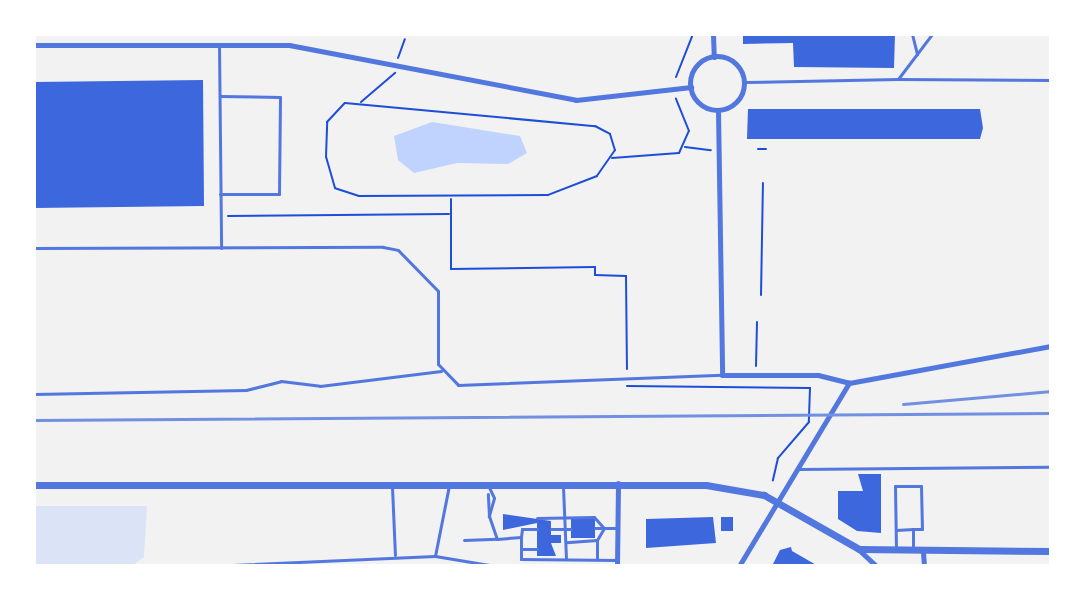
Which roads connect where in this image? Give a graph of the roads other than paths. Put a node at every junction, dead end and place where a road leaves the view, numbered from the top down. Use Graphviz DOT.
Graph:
graph roads {
  1 [pos="713,34"];
  2 [pos="912,34"];
  3 [pos="932,34"];
  4 [pos="34,45"];
  5 [pos="219,45"];
  6 [pos="917,55"];
  7 [pos="714,57"];
  8 [pos="898,79"];
  9 [pos="1051,80"];
  10 [pos="744,82"];
  11 [pos="691,87"];
  12 [pos="220,96"];
  13 [pos="718,110"];
  14 [pos="220,194"];
  15 [pos="34,248"];
  16 [pos="221,248"];
  17 [pos="1051,346"];
  18 [pos="441,371"];
  19 [pos="722,375"];
  20 [pos="849,383"];
  21 [pos="34,394"];
  22 [pos="1051,467"];
  23 [pos="796,469"];
  24 [pos="391,483"];
  25 [pos="449,483"];
  26 [pos="488,483"];
  27 [pos="563,483"];
  28 [pos="618,483"];
  29 [pos="34,485"];
  30 [pos="777,503"];
  31 [pos="565,516"];
  32 [pos="537,518"];
  33 [pos="495,519"];
  34 [pos="503,519"];
  35 [pos="595,528"];
  36 [pos="604,528"];
  37 [pos="617,528"];
  38 [pos="537,529"];
  39 [pos="551,529"];
  40 [pos="565,529"];
  41 [pos="571,529"];
  42 [pos="913,529"];
  43 [pos="896,530"];
  44 [pos="521,537"];
  45 [pos="497,539"];
  46 [pos="464,540"];
  47 [pos="597,540"];
  48 [pos="566,542"];
  49 [pos="521,549"];
  50 [pos="537,549"];
  51 [pos="859,549"];
  52 [pos="556,550"];
  53 [pos="566,550"];
  54 [pos="1051,551"];
  55 [pos="897,552"];
  56 [pos="913,552"];
  57 [pos="923,552"];
  58 [pos="396,556"];
  59 [pos="435,556"];
  60 [pos="566,559"];
  61 [pos="597,559"];
  62 [pos="234,560"];
  63 [pos="617,563"];
  64 [pos="208,566"];
  65 [pos="234,566"];
  66 [pos="495,566"];
  67 [pos="739,566"];
  68 [pos="876,566"];
  69 [pos="924,566"];
  1 -- 7 [label="street"];
  2 -- 6 [label="lane"];
  3 -- 6 [label="lane"];
  4 -- 5 [label="street"];
  5 -- 11 [label="street"];
  5 -- 12 [label="lane"];
  6 -- 8 [label="lane"];
  7 -- 10 [label="street"];
  7 -- 11 [label="street"];
  8 -- 9 [label="lane"];
  8 -- 10 [label="lane"];
  10 -- 13 [label="street"];
  11 -- 13 [label="street"];
  12 -- 14 [label="lane"];
  12 -- 14 [label="lane"];
  13 -- 19 [label="street"];
  14 -- 16 [label="lane"];
  15 -- 16 [label="lane"];
  16 -- 18 [label="lane"];
  17 -- 20 [label="street"];
  18 -- 19 [label="lane"];
  18 -- 21 [label="lane"];
  19 -- 20 [label="street"];
  20 -- 23 [label="street"];
  22 -- 23 [label="lane"];
  23 -- 30 [label="street"];
  24 -- 25 [label="street"];
  24 -- 29 [label="street"];
  24 -- 58 [label="lane"];
  25 -- 26 [label="street"];
  25 -- 59 [label="lane"];
  26 -- 27 [label="street"];
  26 -- 33 [label="lane"];
  27 -- 28 [label="street"];
  27 -- 31 [label="lane"];
  28 -- 30 [label="street"];
  28 -- 37 [label="street"];
  30 -- 51 [label="street"];
  30 -- 67 [label="street"];
  31 -- 32 [label="lane"];
  31 -- 36 [label="lane"];
  31 -- 40 [label="lane"];
  33 -- 34 [label="lane"];
  33 -- 45 [label="lane"];
  35 -- 36 [label="lane"];
  36 -- 37 [label="lane"];
  36 -- 47 [label="lane"];
  37 -- 63 [label="street"];
  38 -- 44 [label="lane"];
  39 -- 40 [label="lane"];
  40 -- 41 [label="lane"];
  40 -- 48 [label="lane"];
  42 -- 43 [label="lane"];
  42 -- 43 [label="lane"];
  42 -- 56 [label="lane"];
  43 -- 55 [label="lane"];
  44 -- 45 [label="lane"];
  44 -- 49 [label="lane"];
  45 -- 46 [label="lane"];
  47 -- 48 [label="lane"];
  47 -- 61 [label="lane"];
  48 -- 53 [label="lane"];
  49 -- 50 [label="lane"];
  49 -- 60 [label="lane"];
  51 -- 55 [label="street"];
  51 -- 68 [label="street"];
  52 -- 53 [label="lane"];
  53 -- 60 [label="lane"];
  54 -- 57 [label="street"];
  55 -- 56 [label="street"];
  56 -- 57 [label="street"];
  57 -- 69 [label="street"];
  58 -- 59 [label="lane"];
  58 -- 62 [label="lane"];
  59 -- 66 [label="lane"];
  60 -- 61 [label="lane"];
  61 -- 63 [label="lane"];
  62 -- 64 [label="lane"];
  62 -- 65 [label="lane"];
}
